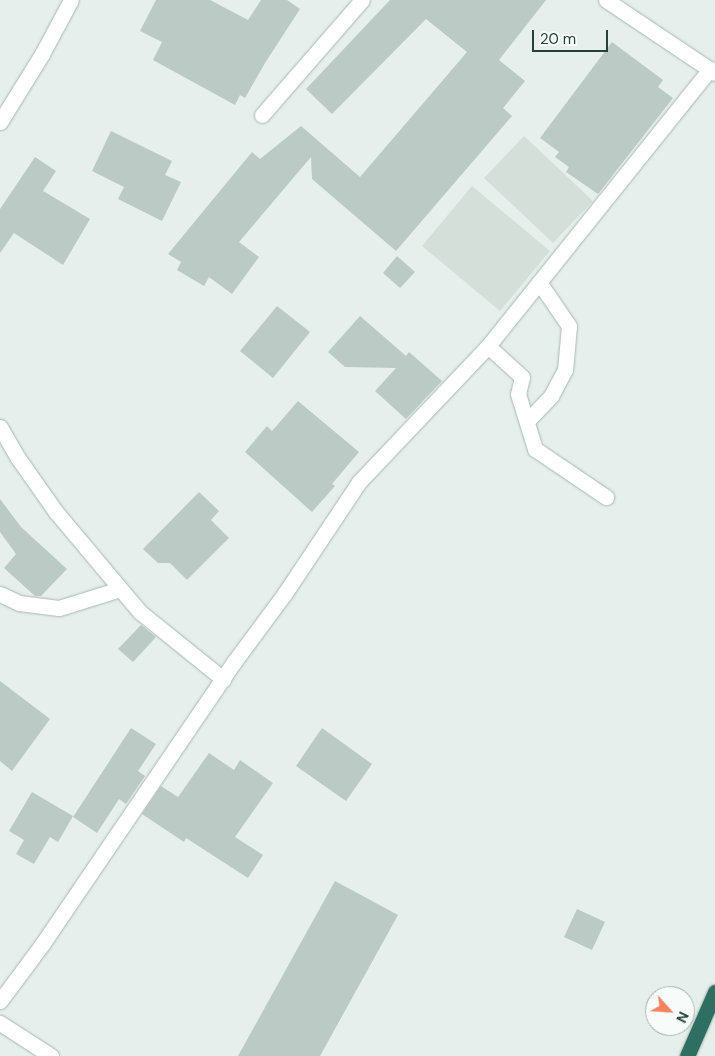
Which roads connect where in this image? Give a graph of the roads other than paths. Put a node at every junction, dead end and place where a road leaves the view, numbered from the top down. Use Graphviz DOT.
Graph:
graph roads {
  1 [pos="71,0"];
  2 [pos="362,0"];
  3 [pos="606,0"];
  4 [pos="713,71"];
  5 [pos="262,115"];
  6 [pos="0,122"];
  7 [pos="539,282"];
  8 [pos="488,346"];
  9 [pos="527,421"];
  10 [pos="0,427"];
  11 [pos="606,497"];
  12 [pos="120,589"];
  13 [pos="0,594"];
  14 [pos="224,678"];
  15 [pos="715,992"];
  16 [pos="0,1001"];
  17 [pos="0,1023"];
  18 [pos="51,1056"];
  19 [pos="688,1056"];
  1 -- 6 [label="street"];
  2 -- 5 [label="street"];
  3 -- 4 [label="street"];
  4 -- 7 [label="street"];
  7 -- 8 [label="street"];
  7 -- 9 [label="street"];
  8 -- 9 [label="street"];
  8 -- 14 [label="street"];
  9 -- 11 [label="street"];
  10 -- 12 [label="street"];
  12 -- 13 [label="street"];
  12 -- 14 [label="street"];
  14 -- 16 [label="street"];
  15 -- 19 [label="highway"];
  17 -- 18 [label="street"];
}
